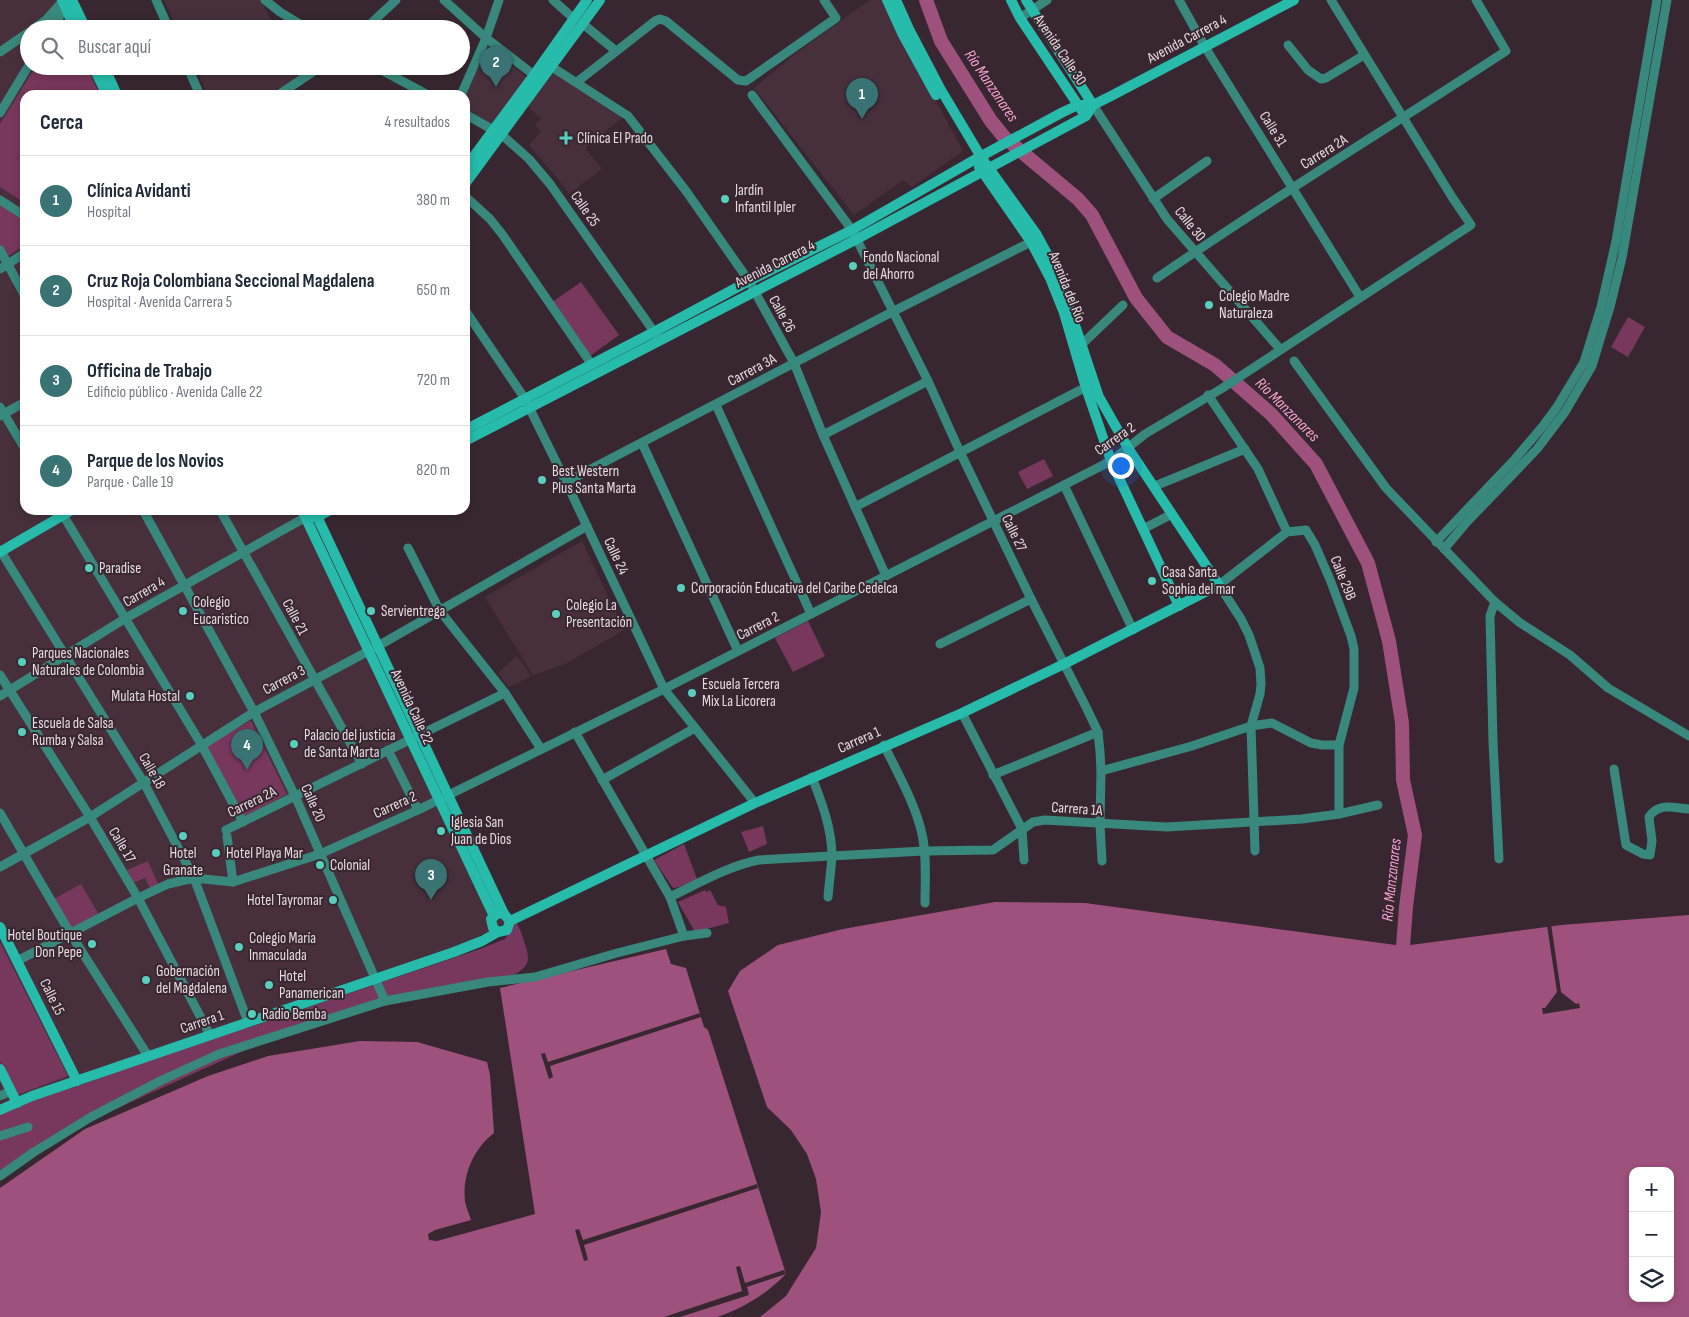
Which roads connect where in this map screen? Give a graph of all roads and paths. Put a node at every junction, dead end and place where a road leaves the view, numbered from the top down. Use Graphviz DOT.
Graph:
graph roads {
  1 [pos="156,0"];
  2 [pos="396,0"];
  3 [pos="444,0"];
  4 [pos="499,0"];
  5 [pos="553,0"];
  6 [pos="586,0"];
  7 [pos="600,0"];
  8 [pos="824,0"];
  9 [pos="887,0"];
  10 [pos="896,0"];
  11 [pos="1011,0"];
  12 [pos="1026,0"];
  13 [pos="1047,0"];
  14 [pos="1179,0"];
  15 [pos="1294,0"];
  16 [pos="1331,0"];
  17 [pos="1476,0"];
  18 [pos="1657,0"];
  19 [pos="1667,0"];
  20 [pos="66,2"];
  21 [pos="270,2"];
  22 [pos="1032,10"];
  23 [pos="573,18"];
  24 [pos="1020,18"];
  25 [pos="45,20"];
  26 [pos="56,20"];
  27 [pos="72,20"];
  28 [pos="79,20"];
  29 [pos="165,20"];
  30 [pos="295,20"];
  31 [pos="375,20"];
  32 [pos="466,20"];
  33 [pos="470,24"];
  34 [pos="583,24"];
  35 [pos="20,38"];
  36 [pos="486,38"];
  37 [pos="1288,45"];
  38 [pos="1205,47"];
  39 [pos="616,51"];
  40 [pos="0,52"];
  41 [pos="1364,55"];
  42 [pos="552,67"];
  43 [pos="470,73"];
  44 [pos="23,75"];
  45 [pos="97,75"];
  46 [pos="108,75"];
  47 [pos="190,75"];
  48 [pos="310,75"];
  49 [pos="391,75"];
  50 [pos="469,75"];
  51 [pos="534,75"];
  52 [pos="577,82"];
  53 [pos="1066,87"];
  54 [pos="105,90"];
  55 [pos="115,90"];
  56 [pos="198,90"];
  57 [pos="290,90"];
  58 [pos="419,90"];
  59 [pos="462,90"];
  60 [pos="752,95"];
  61 [pos="1078,105"];
  62 [pos="1093,105"];
  63 [pos="0,112"];
  64 [pos="1063,112"];
  65 [pos="1086,116"];
  66 [pos="470,117"];
  67 [pos="1404,118"];
  68 [pos="498,132"];
  69 [pos="978,158"];
  70 [pos="1207,161"];
  71 [pos="470,163"];
  72 [pos="985,169"];
  73 [pos="470,176"];
  74 [pos="1294,188"];
  75 [pos="1153,199"];
  76 [pos="0,200"];
  77 [pos="470,200"];
  78 [pos="20,213"];
  79 [pos="854,234"];
  80 [pos="1031,242"];
  81 [pos="0,250"];
  82 [pos="1195,252"];
  83 [pos="20,256"];
  84 [pos="4,267"];
  85 [pos="1157,278"];
  86 [pos="749,281"];
  87 [pos="20,289"];
  88 [pos="754,292"];
  89 [pos="1360,297"];
  90 [pos="1123,305"];
  91 [pos="892,312"];
  92 [pos="470,318"];
  93 [pos="657,336"];
  94 [pos="1081,345"];
  95 [pos="1280,349"];
  96 [pos="1294,361"];
  97 [pos="794,364"];
  98 [pos="592,365"];
  99 [pos="928,381"];
  100 [pos="1090,386"];
  101 [pos="1575,387"];
  102 [pos="1208,395"];
  103 [pos="20,404"];
  104 [pos="527,404"];
  105 [pos="716,405"];
  106 [pos="1,412"];
  107 [pos="470,428"];
  108 [pos="823,435"];
  109 [pos="470,438"];
  110 [pos="20,441"];
  111 [pos="642,443"];
  112 [pos="1128,448"];
  113 [pos="1245,449"];
  114 [pos="960,452"];
  115 [pos="1111,461"];
  116 [pos="566,482"];
  117 [pos="1064,485"];
  118 [pos="1155,486"];
  119 [pos="855,507"];
  120 [pos="1172,514"];
  121 [pos="60,515"];
  122 [pos="67,515"];
  123 [pos="147,515"];
  124 [pos="223,515"];
  125 [pos="307,515"];
  126 [pos="311,515"];
  127 [pos="993,522"];
  128 [pos="587,526"];
  129 [pos="1144,529"];
  130 [pos="1287,532"];
  131 [pos="1436,542"];
  132 [pos="408,548"];
  133 [pos="1444,549"];
  134 [pos="0,551"];
  135 [pos="244,552"];
  136 [pos="886,576"];
  137 [pos="184,585"];
  138 [pos="1219,585"];
  139 [pos="1031,599"];
  140 [pos="1495,602"];
  141 [pos="1179,606"];
  142 [pos="440,611"];
  143 [pos="811,614"];
  144 [pos="126,618"];
  145 [pos="1133,630"];
  146 [pos="940,644"];
  147 [pos="373,648"];
  148 [pos="738,651"];
  149 [pos="66,656"];
  150 [pos="1064,664"];
  151 [pos="0,675"];
  152 [pos="313,680"];
  153 [pos="664,690"];
  154 [pos="10,691"];
  155 [pos="505,693"];
  156 [pos="0,696"];
  157 [pos="254,712"];
  158 [pos="962,712"];
  159 [pos="1250,726"];
  160 [pos="695,728"];
  161 [pos="574,732"];
  162 [pos="1098,732"];
  163 [pos="1688,734"];
  164 [pos="415,737"];
  165 [pos="201,744"];
  166 [pos="1339,744"];
  167 [pos="884,745"];
  168 [pos="541,749"];
  169 [pos="388,750"];
  170 [pos="362,764"];
  171 [pos="1614,769"];
  172 [pos="1101,771"];
  173 [pos="993,775"];
  174 [pos="812,777"];
  175 [pos="602,780"];
  176 [pos="144,783"];
  177 [pos="295,796"];
  178 [pos="444,798"];
  179 [pos="755,803"];
  180 [pos="1378,805"];
  181 [pos="1689,809"];
  182 [pos="418,810"];
  183 [pos="0,813"];
  184 [pos="1339,814"];
  185 [pos="90,818"];
  186 [pos="243,822"];
  187 [pos="1254,822"];
  188 [pos="1100,824"];
  189 [pos="1022,829"];
  190 [pos="924,851"];
  191 [pos="1255,851"];
  192 [pos="23,854"];
  193 [pos="320,854"];
  194 [pos="646,856"];
  195 [pos="832,856"];
  196 [pos="1499,859"];
  197 [pos="1024,860"];
  198 [pos="1102,861"];
  199 [pos="0,867"];
  200 [pos="194,878"];
  201 [pos="233,882"];
  202 [pos="828,896"];
  203 [pos="670,897"];
  204 [pos="138,898"];
  205 [pos="925,903"];
  206 [pos="494,916"];
  207 [pos="507,917"];
  208 [pos="0,927"];
  209 [pos="498,932"];
  210 [pos="707,932"];
  211 [pos="70,933"];
  212 [pos="684,936"];
  213 [pos="17,961"];
  214 [pos="375,979"];
  215 [pos="385,1000"];
  216 [pos="248,1022"];
  217 [pos="210,1034"];
  218 [pos="148,1056"];
  219 [pos="0,1069"];
  220 [pos="77,1081"];
  221 [pos="11,1091"];
  222 [pos="0,1096"];
  223 [pos="17,1102"];
  224 [pos="0,1110"];
  225 [pos="28,1127"];
  226 [pos="0,1136"];
  227 [pos="0,1176"];
  1 -- 29 [label="street"];
  2 -- 31 [label="street"];
  3 -- 32 [label="street"];
  4 -- 36 [label="street"];
  5 -- 23 [label="street"];
  6 -- 23 [label="street"];
  7 -- 34 [label="street"];
  8 -- 39 [label="street"];
  9 -- 69 [label="street, Avenida del Río"];
  10 -- 69 [label="street, Avenida del Río"];
  11 -- 24 [label="street, Avenida Calle 30"];
  12 -- 22 [label="street, Avenida Calle 30"];
  13 -- 22 [label="street"];
  14 -- 38 [label="street, Calle 31"];
  15 -- 38 [label="street, Avenida Carrera 4"];
  16 -- 41 [label="street"];
  17 -- 67 [label="street, Carrera 2A"];
  18 -- 101 [label="street"];
  19 -- 101 [label="street"];
  20 -- 25 [label="street"];
  20 -- 26 [label="street"];
  20 -- 27 [label="street"];
  20 -- 28 [label="street"];
  21 -- 30 [label="street"];
  22 -- 24 [label="street"];
  22 -- 62 [label="street, Avenida Calle 30"];
  23 -- 51 [label="street"];
  24 -- 53 [label="street, Avenida Calle 30"];
  33 -- 36 [label="street"];
  34 -- 39 [label="street"];
  34 -- 42 [label="street"];
  35 -- 40 [label="street"];
  36 -- 43 [label="street"];
  36 -- 51 [label="street"];
  37 -- 41 [label="street"];
  38 -- 62 [label="street, Avenida Carrera 4"];
  38 -- 74 [label="street, Calle 31"];
  39 -- 52 [label="street"];
  41 -- 67 [label="street"];
  42 -- 52 [label="street, Calle 26"];
  42 -- 68 [label="street"];
  44 -- 63 [label="street"];
  45 -- 54 [label="street"];
  46 -- 55 [label="street"];
  47 -- 56 [label="street"];
  48 -- 57 [label="street"];
  49 -- 58 [label="street"];
  50 -- 59 [label="street"];
  51 -- 68 [label="street"];
  52 -- 86 [label="street, Calle 26"];
  53 -- 61 [label="street, Avenida Calle 30"];
  53 -- 64 [label="street"];
  60 -- 79 [label="street, Calle 27"];
  61 -- 62 [label="street, Avenida Carrera 4"];
  61 -- 64 [label="street, Avenida Carrera 4"];
  61 -- 65 [label="street, Avenida Calle 30"];
  62 -- 65 [label="street"];
  62 -- 75 [label="street, Calle 30"];
  64 -- 69 [label="street, Avenida Carrera 4"];
  65 -- 72 [label="street, Avenida Carrera 4"];
  66 -- 68 [label="street, Calle 25"];
  67 -- 74 [label="street, Carrera 2A"];
  67 -- 89 [label="street, Carrera 2"];
  68 -- 71 [label="street"];
  68 -- 73 [label="street"];
  68 -- 93 [label="street, Calle 25"];
  69 -- 72 [label="street, Avenida del Río"];
  69 -- 79 [label="street, Avenida Carrera 4"];
  70 -- 75 [label="street"];
  72 -- 79 [label="street, Avenida Carrera 4"];
  72 -- 80 [label="street, Avenida del Río"];
  72 -- 94 [label="street, Avenida del Río"];
  74 -- 82 [label="street, Carrera 2A"];
  74 -- 89 [label="street, Calle 31"];
  75 -- 82 [label="street, Calle 30"];
  76 -- 78 [label="street"];
  77 -- 98 [label="street"];
  79 -- 86 [label="street, Avenida Carrera 4"];
  79 -- 88 [label="street, Avenida Carrera 4"];
  79 -- 91 [label="street, Calle 27"];
  80 -- 91 [label="street, Carrera 3A"];
  80 -- 100 [label="street, Avenida del Río"];
  81 -- 84 [label="street"];
  82 -- 85 [label="street, Carrera 2A"];
  82 -- 95 [label="street, Calle 30"];
  83 -- 84 [label="street"];
  84 -- 87 [label="street"];
  86 -- 88 [label="street, Calle 26"];
  86 -- 93 [label="street, Avenida Carrera 4"];
  88 -- 93 [label="street, Avenida Carrera 4"];
  88 -- 97 [label="street, Calle 26"];
  89 -- 95 [label="street, Carrera 2"];
  90 -- 94 [label="street"];
  91 -- 97 [label="street, Carrera 3A"];
  91 -- 99 [label="street, Calle 27"];
  92 -- 104 [label="street, Calle 24"];
  93 -- 98 [label="street, Avenida Carrera 4"];
  93 -- 104 [label="street, Avenida Carrera 4"];
  94 -- 100 [label="street, Avenida del Río"];
  95 -- 102 [label="street, Carrera 2"];
  96 -- 131 [label="street"];
  97 -- 105 [label="street, Carrera 3A"];
  97 -- 108 [label="street, Calle 26"];
  98 -- 104 [label="street, Avenida Carrera 4"];
  99 -- 108 [label="street"];
  99 -- 114 [label="street, Calle 27"];
  100 -- 112 [label="street, Avenida del Río"];
  100 -- 114 [label="street"];
  100 -- 115 [label="street, Avenida del Río"];
  101 -- 131 [label="street"];
  101 -- 133 [label="street"];
  102 -- 112 [label="street, Carrera 2"];
  102 -- 113 [label="street"];
  103 -- 106 [label="street"];
  104 -- 107 [label="street, Avenida Carrera 4"];
  104 -- 109 [label="street, Avenida Carrera 4"];
  104 -- 116 [label="street, Calle 24"];
  105 -- 111 [label="street, Carrera 3A"];
  105 -- 143 [label="street"];
  106 -- 110 [label="street"];
  108 -- 119 [label="street, Calle 26"];
  111 -- 116 [label="street, Carrera 3A"];
  111 -- 148 [label="street"];
  112 -- 115 [label="street, Carrera 2"];
  112 -- 118 [label="street, Avenida del Río"];
  113 -- 118 [label="street"];
  113 -- 130 [label="street"];
  114 -- 119 [label="street"];
  114 -- 127 [label="street, Calle 27"];
  115 -- 117 [label="street, Carrera 2"];
  115 -- 129 [label="street, Avenida del Río"];
  116 -- 128 [label="street, Calle 24"];
  117 -- 127 [label="street, Carrera 2"];
  117 -- 145 [label="street"];
  118 -- 120 [label="street, Avenida del Río"];
  119 -- 136 [label="street, Calle 26"];
  120 -- 129 [label="street"];
  120 -- 138 [label="street, Avenida del Río"];
  121 -- 134 [label="street"];
  122 -- 144 [label="street"];
  123 -- 137 [label="street, Calle 20"];
  124 -- 135 [label="street, Calle 21"];
  125 -- 135 [label="street, Carrera 4"];
  126 -- 147 [label="street, Avenida Calle 22"];
  127 -- 136 [label="street, Carrera 2"];
  127 -- 139 [label="street, Calle 27"];
  128 -- 142 [label="street, Carrera 3"];
  128 -- 153 [label="street, Calle 24"];
  129 -- 141 [label="street, Avenida del Río"];
  130 -- 138 [label="street"];
  130 -- 166 [label="street, Calle 29B"];
  131 -- 133 [label="street"];
  132 -- 142 [label="street"];
  133 -- 140 [label="street"];
  134 -- 149 [label="street, Calle 18"];
  135 -- 137 [label="street, Carrera 4"];
  135 -- 152 [label="street, Calle 21"];
  136 -- 143 [label="street, Carrera 2"];
  137 -- 144 [label="street, Carrera 4"];
  137 -- 157 [label="street, Calle 20"];
  138 -- 141 [label="street, Carrera 1"];
  138 -- 159 [label="street"];
  139 -- 146 [label="street"];
  139 -- 150 [label="street, Calle 27"];
  140 -- 163 [label="street"];
  140 -- 196 [label="street"];
  141 -- 145 [label="street, Carrera 1"];
  142 -- 147 [label="street, Carrera 3"];
  142 -- 155 [label="street"];
  143 -- 148 [label="street, Carrera 2"];
  144 -- 149 [label="street, Carrera 4"];
  144 -- 165 [label="street"];
  145 -- 150 [label="street, Carrera 1"];
  147 -- 152 [label="street, Carrera 3"];
  147 -- 164 [label="street, Avenida Calle 22"];
  148 -- 153 [label="street, Carrera 2"];
  149 -- 154 [label="street, Carrera 4"];
  149 -- 176 [label="street, Calle 18"];
  150 -- 158 [label="street, Carrera 1"];
  150 -- 162 [label="street, Calle 27"];
  151 -- 154 [label="street, Calle 17"];
  152 -- 157 [label="street, Carrera 3"];
  152 -- 170 [label="street, Calle 21"];
  153 -- 160 [label="street, Calle 24"];
  153 -- 161 [label="street, Carrera 2"];
  154 -- 156 [label="street, Carrera 4"];
  154 -- 185 [label="street, Calle 17"];
  155 -- 164 [label="street, Carrera 2A"];
  155 -- 168 [label="street"];
  157 -- 165 [label="street, Carrera 3"];
  157 -- 177 [label="street, Calle 20"];
  158 -- 167 [label="street, Carrera 1"];
  158 -- 173 [label="street"];
  159 -- 166 [label="street"];
  159 -- 172 [label="street"];
  159 -- 187 [label="street"];
  160 -- 175 [label="street"];
  160 -- 179 [label="street, Calle 24"];
  161 -- 168 [label="street, Carrera 2"];
  161 -- 175 [label="street"];
  162 -- 172 [label="street, Calle 27"];
  162 -- 173 [label="street"];
  164 -- 169 [label="street, Carrera 2A"];
  164 -- 178 [label="street, Avenida Calle 22"];
  165 -- 176 [label="street, Carrera 3"];
  165 -- 186 [label="street"];
  166 -- 184 [label="street, Calle 29B"];
  167 -- 174 [label="street, Carrera 1"];
  167 -- 190 [label="street"];
  168 -- 178 [label="street, Carrera 2"];
  169 -- 170 [label="street, Carrera 2A"];
  169 -- 182 [label="street"];
  170 -- 177 [label="street, Carrera 2A"];
  171 -- 181 [label="street"];
  172 -- 188 [label="street, Calle 27"];
  173 -- 189 [label="street"];
  174 -- 179 [label="street, Carrera 1"];
  174 -- 195 [label="street"];
  175 -- 194 [label="street"];
  176 -- 185 [label="street, Carrera 3"];
  176 -- 200 [label="street, Calle 18"];
  177 -- 186 [label="street, Carrera 2A"];
  177 -- 193 [label="street, Calle 20"];
  178 -- 182 [label="street, Carrera 2"];
  178 -- 206 [label="street, Avenida Calle 22"];
  178 -- 207 [label="street, Avenida Calle 22"];
  179 -- 194 [label="street, Carrera 1"];
  180 -- 184 [label="street, Carrera 1A"];
  182 -- 193 [label="street, Carrera 2"];
  183 -- 192 [label="street"];
  184 -- 187 [label="street, Carrera 1A"];
  185 -- 192 [label="street, Carrera 3"];
  185 -- 204 [label="street, Calle 17"];
  186 -- 201 [label="street, Carrera 2A"];
  187 -- 188 [label="street, Carrera 1A"];
  187 -- 191 [label="street"];
  188 -- 189 [label="street, Carrera 1A"];
  188 -- 198 [label="street, Calle 27"];
  189 -- 190 [label="street, Carrera 1A"];
  189 -- 197 [label="street"];
  190 -- 195 [label="street, Carrera 1A"];
  190 -- 205 [label="street"];
  192 -- 199 [label="street, Carrera 3"];
  192 -- 211 [label="street"];
  193 -- 201 [label="street, Carrera 2"];
  193 -- 214 [label="street, Calle 20"];
  194 -- 203 [label="street"];
  194 -- 207 [label="street, Carrera 1"];
  195 -- 202 [label="street"];
  195 -- 203 [label="street, Carrera 1A"];
  200 -- 201 [label="street, Carrera 2"];
  200 -- 204 [label="street, Carrera 2"];
  200 -- 216 [label="street, Calle 18"];
  203 -- 212 [label="street"];
  204 -- 211 [label="street, Carrera 2"];
  204 -- 217 [label="street, Calle 17"];
  206 -- 207 [label="street"];
  206 -- 209 [label="street"];
  207 -- 209 [label="street"];
  208 -- 213 [label="street, Calle 15"];
  209 -- 214 [label="street, Carrera 1"];
  210 -- 212 [label="street"];
  211 -- 213 [label="street, Carrera 2"];
  211 -- 218 [label="street"];
  212 -- 215 [label="street"];
  213 -- 220 [label="street, Calle 15"];
  214 -- 215 [label="street, Calle 20"];
  214 -- 216 [label="street, Carrera 1"];
  215 -- 227 [label="street"];
  216 -- 217 [label="street, Carrera 1"];
  217 -- 218 [label="street, Carrera 1"];
  218 -- 220 [label="street, Carrera 1"];
  219 -- 221 [label="street"];
  220 -- 223 [label="street, Carrera 1"];
  221 -- 222 [label="street"];
  221 -- 223 [label="street"];
  223 -- 224 [label="street, Carrera 1"];
  225 -- 226 [label="street"];
}
